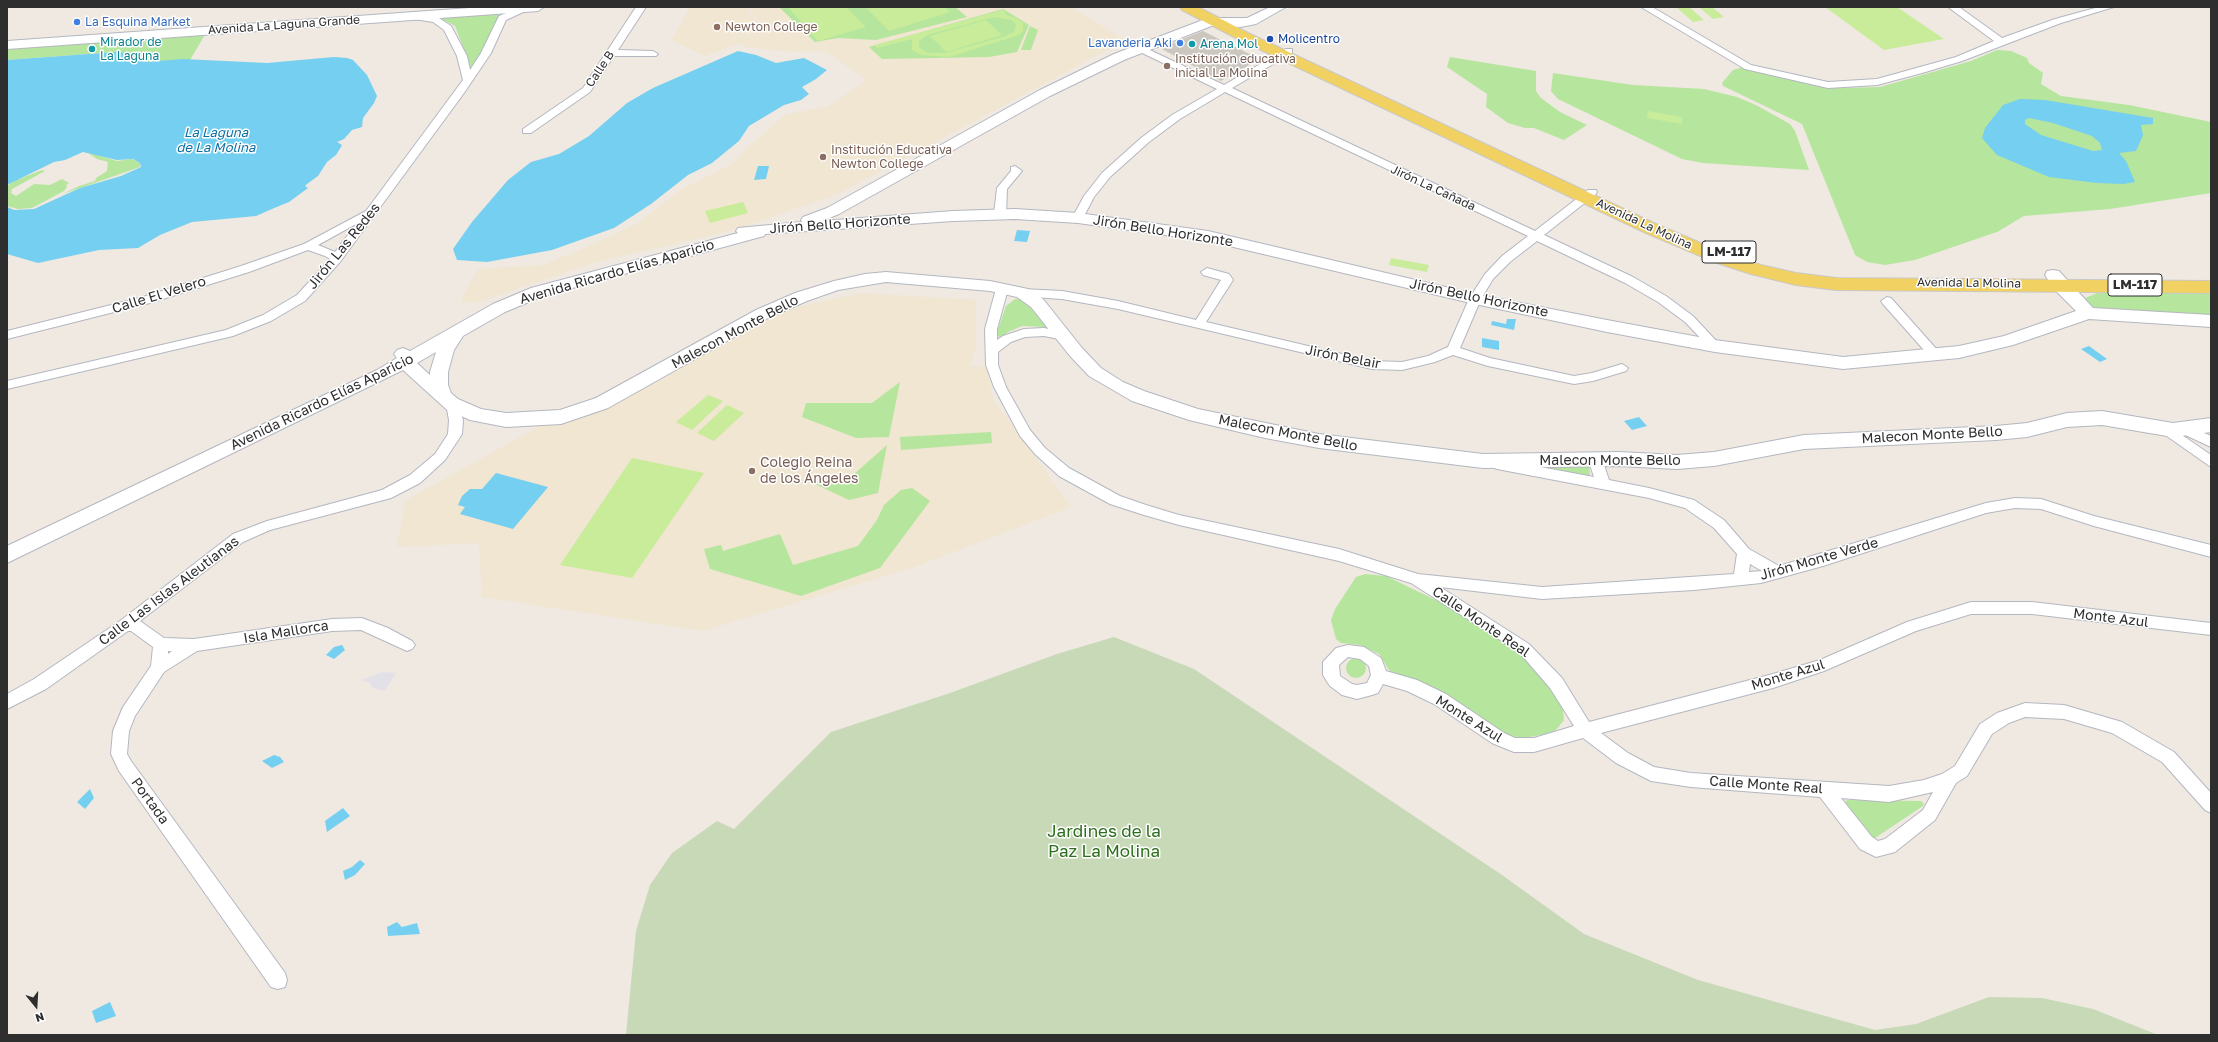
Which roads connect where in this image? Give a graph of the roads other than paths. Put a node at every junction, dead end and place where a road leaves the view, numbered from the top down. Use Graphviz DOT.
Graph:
graph roads {
  1 [pos="454,7"];
  2 [pos="533,7"];
  3 [pos="641,7"];
  4 [pos="1187,7"];
  5 [pos="1253,7"];
  6 [pos="1280,7"];
  7 [pos="1646,7"];
  8 [pos="1953,7"];
  9 [pos="2109,7"];
  10 [pos="387,15"];
  11 [pos="1213,15"];
  12 [pos="409,16"];
  13 [pos="282,22"];
  14 [pos="1240,23"];
  15 [pos="7,38"];
  16 [pos="2000,41"];
  17 [pos="7,45"];
  18 [pos="1139,48"];
  19 [pos="1285,52"];
  20 [pos="486,53"];
  21 [pos="611,53"];
  22 [pos="653,54"];
  23 [pos="462,56"];
  24 [pos="468,80"];
  25 [pos="1224,88"];
  26 [pos="527,131"];
  27 [pos="1015,169"];
  28 [pos="1589,195"];
  29 [pos="374,209"];
  30 [pos="1000,214"];
  31 [pos="835,218"];
  32 [pos="1078,218"];
  33 [pos="770,230"];
  34 [pos="744,231"];
  35 [pos="1535,236"];
  36 [pos="308,246"];
  37 [pos="336,259"];
  38 [pos="1207,272"];
  39 [pos="2211,276"];
  40 [pos="2056,280"];
  41 [pos="2211,287"];
  42 [pos="1002,288"];
  43 [pos="1022,293"];
  44 [pos="1475,299"];
  45 [pos="1887,301"];
  46 [pos="2088,313"];
  47 [pos="2211,321"];
  48 [pos="1199,324"];
  49 [pos="457,332"];
  50 [pos="7,335"];
  51 [pos="1064,336"];
  52 [pos="1715,346"];
  53 [pos="1453,350"];
  54 [pos="991,351"];
  55 [pos="1935,355"];
  56 [pos="412,356"];
  57 [pos="442,359"];
  58 [pos="1622,368"];
  59 [pos="350,384"];
  60 [pos="7,385"];
  61 [pos="447,400"];
  62 [pos="2211,425"];
  63 [pos="2166,429"];
  64 [pos="2186,430"];
  65 [pos="2211,442"];
  66 [pos="1595,459"];
  67 [pos="1483,461"];
  68 [pos="2211,462"];
  69 [pos="1603,484"];
  70 [pos="7,543"];
  71 [pos="2211,551"];
  72 [pos="1744,553"];
  73 [pos="7,555"];
  74 [pos="1778,573"];
  75 [pos="1416,579"];
  76 [pos="1742,579"];
  77 [pos="125,625"];
  78 [pos="2211,629"];
  79 [pos="161,644"];
  80 [pos="194,645"];
  81 [pos="407,645"];
  82 [pos="159,667"];
  83 [pos="1379,676"];
  84 [pos="7,702"];
  85 [pos="1585,730"];
  86 [pos="1950,778"];
  87 [pos="1824,789"];
  88 [pos="2211,805"];
  89 [pos="278,980"];
  1 -- 10 [label="street, Avenida La Laguna Grande"];
  2 -- 12 [label="street, Avenida La Laguna Grande"];
  2 -- 20 [label="street, Jirón Las Redes"];
  3 -- 21 [label="street, Calle B"];
  4 -- 11 [label="main road, Avenida La Molina / LM-117"];
  5 -- 11 [label="street"];
  6 -- 14 [label="street"];
  7 -- 16 [label="street"];
  8 -- 16 [label="street"];
  9 -- 16 [label="street"];
  10 -- 12 [label="street, Avenida La Laguna Grande"];
  10 -- 13 [label="street, Avenida La Laguna Grande"];
  11 -- 14 [label="main road, Avenida La Molina / LM-117"];
  11 -- 18 [label="street"];
  11 -- 19 [label="main road, Avenida La Molina / LM-117"];
  11 -- 34 [label="street, Avenida Ricardo Elías Aparicio"];
  12 -- 23 [label="street"];
  13 -- 15 [label="street, Avenida La Laguna Grande"];
  13 -- 17 [label="street, Avenida La Laguna Grande"];
  14 -- 19 [label="main road, Avenida La Molina / LM-117"];
  18 -- 25 [label="street, Jirón La Cañada"];
  18 -- 31 [label="street"];
  19 -- 25 [label="street"];
  19 -- 28 [label="main road, Avenida La Molina / LM-117"];
  20 -- 23 [label="street"];
  20 -- 24 [label="street, Jirón Las Redes"];
  21 -- 22 [label="street"];
  21 -- 26 [label="street, Calle B"];
  23 -- 24 [label="street"];
  24 -- 29 [label="street, Jirón Las Redes"];
  25 -- 32 [label="street"];
  25 -- 35 [label="street, Jirón La Cañada"];
  27 -- 30 [label="street"];
  28 -- 35 [label="street"];
  28 -- 40 [label="main road, Avenida La Molina / LM-117"];
  29 -- 36 [label="street, Calle El Velero"];
  29 -- 37 [label="street, Jirón Las Redes"];
  30 -- 31 [label="street, Jirón Bello Horizonte"];
  30 -- 32 [label="street, Jirón Bello Horizonte"];
  31 -- 33 [label="street, Jirón Bello Horizonte"];
  32 -- 44 [label="street, Jirón Bello Horizonte"];
  33 -- 34 [label="street, Jirón Bello Horizonte"];
  33 -- 49 [label="street, Avenida Ricardo Elías Aparicio"];
  34 -- 56 [label="street, Avenida Ricardo Elías Aparicio"];
  35 -- 44 [label="street"];
  35 -- 52 [label="street, Jirón La Cañada"];
  36 -- 37 [label="street"];
  36 -- 50 [label="street, Calle El Velero"];
  37 -- 60 [label="street, Jirón Las Redes"];
  38 -- 48 [label="street"];
  39 -- 40 [label="main road, Avenida La Molina / LM-117"];
  40 -- 41 [label="main road, Avenida La Molina / LM-117"];
  40 -- 46 [label="street"];
  42 -- 43 [label="street, Malecon Monte Bello"];
  42 -- 54 [label="street, Calle Monte Real"];
  42 -- 61 [label="street, Malecon Monte Bello"];
  43 -- 48 [label="street, Jirón Belair"];
  43 -- 51 [label="street, Malecon Monte Bello"];
  44 -- 52 [label="street, Jirón Bello Horizonte"];
  44 -- 53 [label="street"];
  45 -- 55 [label="street"];
  46 -- 47 [label="street, Jirón Bello Horizonte"];
  46 -- 55 [label="street, Jirón Bello Horizonte"];
  48 -- 53 [label="street, Jirón Belair"];
  49 -- 56 [label="street, Avenida Ricardo Elías Aparicio"];
  49 -- 57 [label="street"];
  51 -- 54 [label="street"];
  51 -- 67 [label="street, Malecon Monte Bello"];
  52 -- 55 [label="street, Jirón Bello Horizonte"];
  53 -- 58 [label="street"];
  54 -- 75 [label="street, Calle Monte Real"];
  56 -- 57 [label="street"];
  56 -- 59 [label="street, Avenida Ricardo Elías Aparicio"];
  56 -- 59 [label="street, Avenida Ricardo Elías Aparicio"];
  56 -- 61 [label="street, Malecon Monte Bello"];
  57 -- 61 [label="street"];
  59 -- 70 [label="street, Avenida Ricardo Elías Aparicio"];
  59 -- 73 [label="street, Avenida Ricardo Elías Aparicio"];
  61 -- 77 [label="street, Calle Las Islas Aleutianas"];
  62 -- 64 [label="street, Malecon Monte Bello"];
  63 -- 64 [label="street, Malecon Monte Bello"];
  63 -- 66 [label="street, Malecon Monte Bello"];
  63 -- 68 [label="street"];
  64 -- 65 [label="street"];
  66 -- 67 [label="street, Malecon Monte Bello"];
  66 -- 69 [label="street"];
  67 -- 69 [label="street"];
  69 -- 72 [label="street"];
  71 -- 74 [label="street, Jirón Monte Verde"];
  72 -- 74 [label="street"];
  72 -- 76 [label="street"];
  74 -- 76 [label="street, Jirón Monte Verde"];
  75 -- 76 [label="street, Jirón Monte Verde"];
  75 -- 85 [label="street, Calle Monte Real"];
  77 -- 79 [label="street"];
  77 -- 84 [label="street, Calle Las Islas Aleutianas"];
  78 -- 85 [label="street, Monte Azul"];
  79 -- 80 [label="street, Isla Mallorca"];
  79 -- 82 [label="street, Portada"];
  80 -- 81 [label="street, Isla Mallorca"];
  80 -- 82 [label="street"];
  82 -- 89 [label="street, Portada"];
  83 -- 85 [label="street, Monte Azul"];
  85 -- 87 [label="street, Calle Monte Real"];
  86 -- 87 [label="street, Calle Monte Real"];
  86 -- 87 [label="street"];
  86 -- 88 [label="street, Calle Monte Real"];
}
